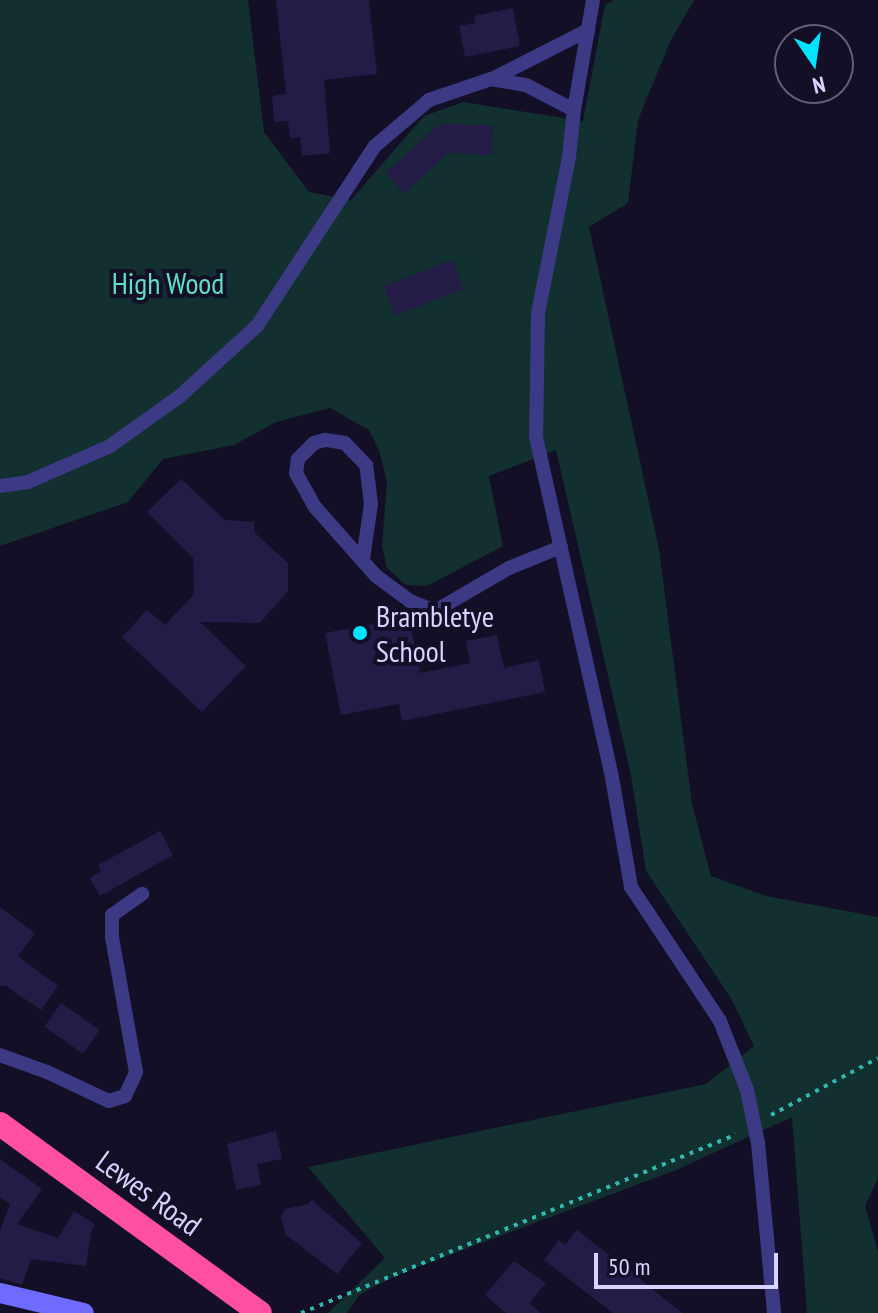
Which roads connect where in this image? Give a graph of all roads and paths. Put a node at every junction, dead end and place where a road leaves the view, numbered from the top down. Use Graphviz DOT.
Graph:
graph roads {
  1 [pos="593,0"];
  2 [pos="588,30"];
  3 [pos="491,79"];
  4 [pos="574,110"];
  5 [pos="0,486"];
  6 [pos="561,547"];
  7 [pos="363,559"];
  8 [pos="142,894"];
  9 [pos="0,1055"];
  10 [pos="878,1058"];
  11 [pos="762,1120"];
  12 [pos="0,1124"];
  13 [pos="748,1128"];
  14 [pos="0,1293"];
  15 [pos="84,1313"];
  16 [pos="260,1313"];
  17 [pos="301,1313"];
  18 [pos="774,1313"];
  1 -- 2 [label="lane"];
  2 -- 3 [label="lane"];
  2 -- 4 [label="lane"];
  3 -- 4 [label="lane"];
  3 -- 5 [label="lane"];
  4 -- 6 [label="lane"];
  6 -- 7 [label="lane"];
  6 -- 18 [label="lane, bridge"];
  7 -- 7 [label="lane"];
  8 -- 9 [label="lane"];
  10 -- 11 [label="path"];
  12 -- 16 [label="highway, Lewes Road"];
  13 -- 17 [label="path"];
  14 -- 15 [label="street"];
}
